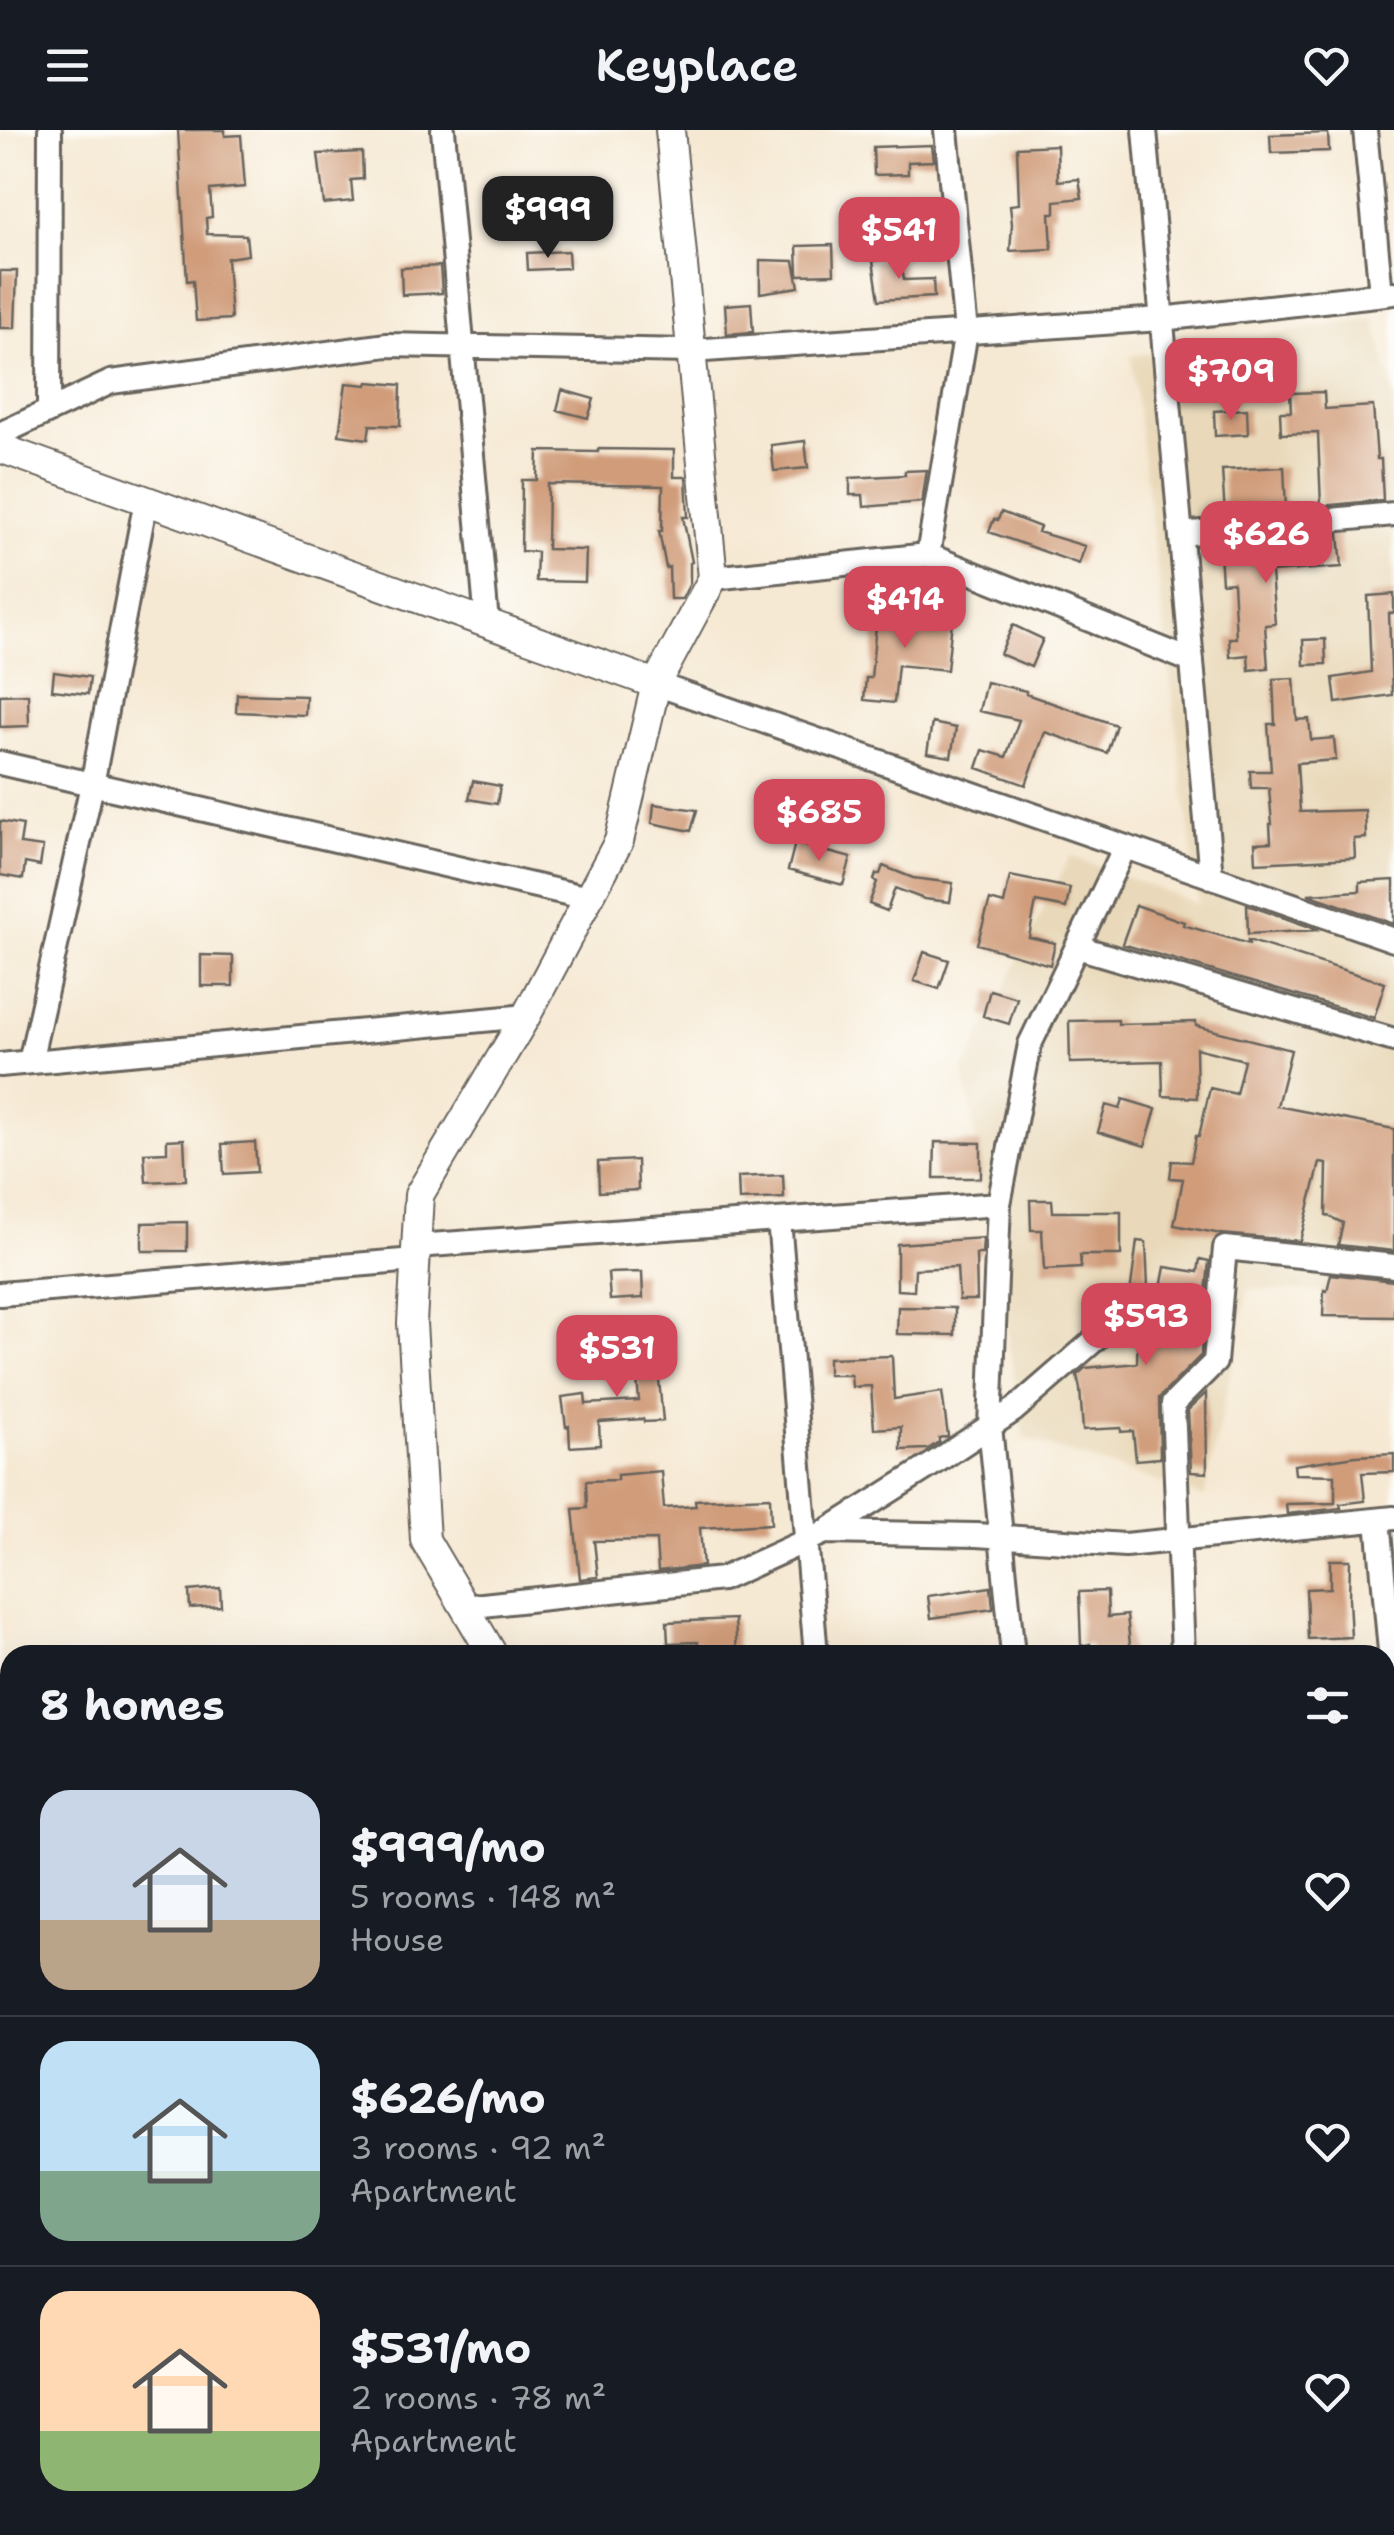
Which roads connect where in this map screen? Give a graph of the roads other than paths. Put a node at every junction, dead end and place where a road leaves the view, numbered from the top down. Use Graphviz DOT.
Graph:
graph roads {
  1 [pos="50,130"];
  2 [pos="442,130"];
  3 [pos="670,130"];
  4 [pos="946,130"];
  5 [pos="1145,130"];
  6 [pos="1365,130"];
  7 [pos="1388,294"];
  8 [pos="1162,319"];
  9 [pos="966,332"];
  10 [pos="462,347"];
  11 [pos="691,350"];
  12 [pos="50,411"];
  13 [pos="0,434"];
  14 [pos="0,448"];
  15 [pos="146,500"];
  16 [pos="1394,514"];
  17 [pos="1180,534"];
  18 [pos="928,555"];
  19 [pos="713,578"];
  20 [pos="487,624"];
  21 [pos="1192,661"];
  22 [pos="656,684"];
  23 [pos="0,764"];
  24 [pos="92,785"];
  25 [pos="1125,847"];
  26 [pos="1212,877"];
  27 [pos="588,898"];
  28 [pos="1394,940"];
  29 [pos="1077,947"];
  30 [pos="526,1016"];
  31 [pos="1394,1040"];
  32 [pos="30,1062"];
  33 [pos="0,1065"];
  34 [pos="999,1204"];
  35 [pos="778,1220"];
  36 [pos="416,1253"];
  37 [pos="1394,1266"];
  38 [pos="0,1294"];
  39 [pos="1112,1325"];
  40 [pos="990,1426"];
  41 [pos="1386,1519"];
  42 [pos="816,1536"];
  43 [pos="1001,1537"];
  44 [pos="1178,1541"];
  45 [pos="464,1607"];
  46 [pos="486,1645"];
  47 [pos="816,1645"];
  48 [pos="1012,1645"];
  49 [pos="1183,1645"];
  50 [pos="1392,1645"];
  1 -- 12 [label="street"];
  2 -- 10 [label="street"];
  3 -- 11 [label="street"];
  4 -- 9 [label="street"];
  5 -- 8 [label="street"];
  6 -- 7 [label="street"];
  7 -- 8 [label="street"];
  8 -- 9 [label="street"];
  8 -- 17 [label="street"];
  9 -- 11 [label="street"];
  9 -- 18 [label="street"];
  10 -- 11 [label="street"];
  10 -- 12 [label="street"];
  10 -- 20 [label="street"];
  11 -- 19 [label="street"];
  12 -- 13 [label="street"];
  14 -- 15 [label="street"];
  15 -- 20 [label="street"];
  15 -- 24 [label="street"];
  16 -- 17 [label="street"];
  17 -- 21 [label="street"];
  18 -- 19 [label="street"];
  18 -- 21 [label="street"];
  19 -- 22 [label="street"];
  20 -- 22 [label="street"];
  21 -- 26 [label="street"];
  22 -- 25 [label="street"];
  22 -- 27 [label="street"];
  23 -- 24 [label="street"];
  24 -- 27 [label="street"];
  24 -- 32 [label="street"];
  25 -- 26 [label="street"];
  25 -- 29 [label="street"];
  26 -- 28 [label="street"];
  27 -- 30 [label="street"];
  29 -- 31 [label="street"];
  29 -- 34 [label="street"];
  30 -- 32 [label="street"];
  30 -- 36 [label="street"];
  32 -- 33 [label="street"];
  34 -- 35 [label="street"];
  34 -- 40 [label="street"];
  35 -- 36 [label="street"];
  35 -- 42 [label="street"];
  36 -- 38 [label="street"];
  36 -- 45 [label="street"];
  37 -- 44 [label="street"];
  39 -- 40 [label="street"];
  40 -- 42 [label="street"];
  40 -- 43 [label="street"];
  41 -- 44 [label="street"];
  41 -- 50 [label="street"];
  42 -- 43 [label="street"];
  42 -- 45 [label="street"];
  42 -- 47 [label="street"];
  43 -- 44 [label="street"];
  43 -- 48 [label="street"];
  44 -- 49 [label="street"];
  45 -- 46 [label="street"];
}
